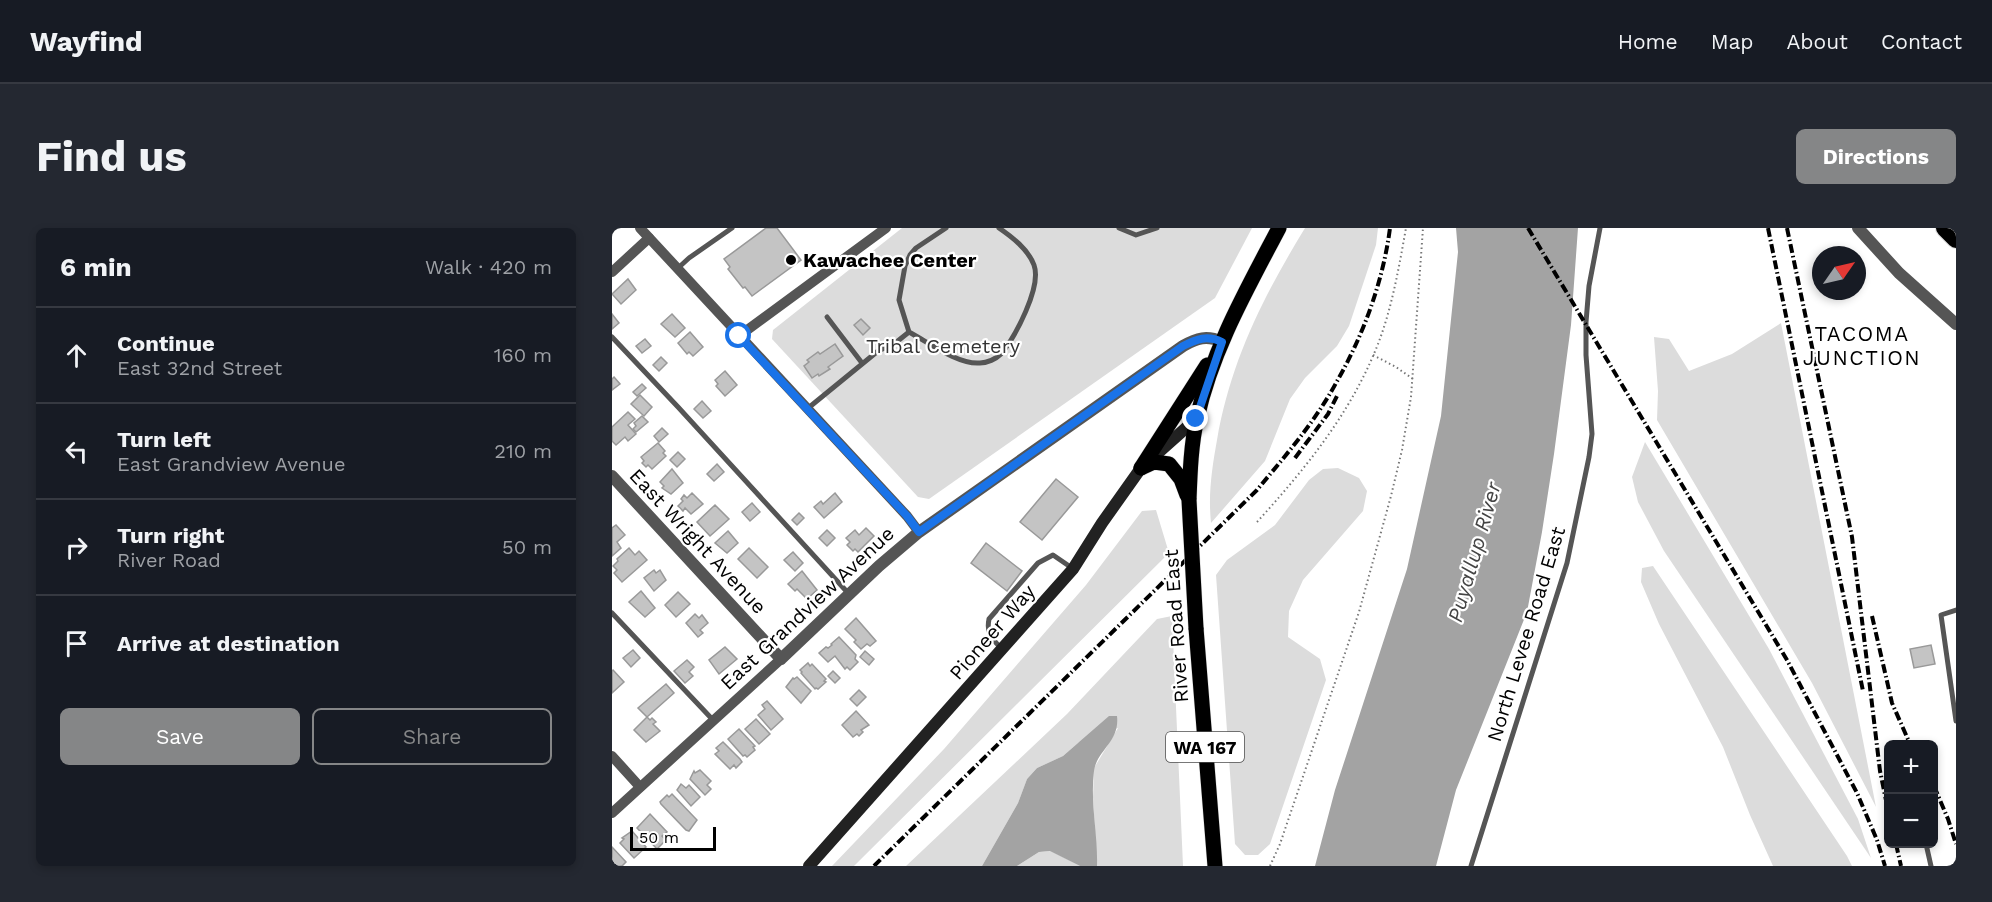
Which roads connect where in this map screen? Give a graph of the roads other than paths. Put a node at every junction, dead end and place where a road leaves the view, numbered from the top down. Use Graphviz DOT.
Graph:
graph roads {
  1 [pos="640,228"];
  2 [pos="732,228"];
  3 [pos="886,228"];
  4 [pos="946,228"];
  5 [pos="999,228"];
  6 [pos="1119,228"];
  7 [pos="1156,228"];
  8 [pos="1279,228"];
  9 [pos="1600,228"];
  10 [pos="1858,228"];
  11 [pos="1946,228"];
  12 [pos="649,238"];
  13 [pos="1956,239"];
  14 [pos="677,269"];
  15 [pos="612,272"];
  16 [pos="827,317"];
  17 [pos="1956,324"];
  18 [pos="909,332"];
  19 [pos="739,336"];
  20 [pos="612,337"];
  21 [pos="1222,342"];
  22 [pos="862,363"];
  23 [pos="807,409"];
  24 [pos="1196,419"];
  25 [pos="1141,468"];
  26 [pos="612,476"];
  27 [pos="1189,500"];
  28 [pos="919,532"];
  29 [pos="1074,569"];
  30 [pos="849,594"];
  31 [pos="1956,610"];
  32 [pos="612,613"];
  33 [pos="1002,649"];
  34 [pos="781,659"];
  35 [pos="712,720"];
  36 [pos="1956,721"];
  37 [pos="612,756"];
  38 [pos="640,787"];
  39 [pos="612,813"];
  40 [pos="1927,848"];
  41 [pos="809,866"];
  42 [pos="1215,866"];
  43 [pos="1471,866"];
  44 [pos="1931,866"];
  1 -- 12 [label="street"];
  2 -- 14 [label="lane"];
  3 -- 19 [label="street"];
  4 -- 18 [label="lane"];
  5 -- 18 [label="lane"];
  6 -- 7 [label="lane"];
  8 -- 21 [label="main road, WA 167"];
  9 -- 43 [label="lane, North Levee Road East"];
  10 -- 17 [label="street"];
  11 -- 13 [label="highway"];
  12 -- 14 [label="street"];
  12 -- 15 [label="street"];
  14 -- 19 [label="street"];
  16 -- 22 [label="lane"];
  18 -- 22 [label="lane"];
  19 -- 23 [label="street"];
  20 -- 30 [label="lane"];
  21 -- 24 [label="main road, WA 167"];
  21 -- 25 [label="main road"];
  21 -- 28 [label="street, East Grandview Avenue"];
  22 -- 23 [label="lane"];
  23 -- 28 [label="street"];
  24 -- 25 [label="main road, Pioneer Way"];
  24 -- 27 [label="main road, River Road East / WA 167"];
  25 -- 27 [label="main road"];
  25 -- 29 [label="main road, Pioneer Way"];
  26 -- 34 [label="street, East Wright Avenue"];
  27 -- 42 [label="main road, River Road East / WA 167, bridge"];
  28 -- 30 [label="street, East Grandview Avenue"];
  29 -- 33 [label="main road, Pioneer Way"];
  29 -- 33 [label="lane"];
  30 -- 34 [label="street, East Grandview Avenue"];
  31 -- 36 [label="lane"];
  32 -- 35 [label="lane"];
  33 -- 41 [label="main road, Pioneer Way"];
  34 -- 35 [label="street, East Grandview Avenue"];
  35 -- 38 [label="street, East Grandview Avenue"];
  37 -- 38 [label="street"];
  38 -- 39 [label="street, East Grandview Avenue"];
  40 -- 44 [label="lane"];
}
